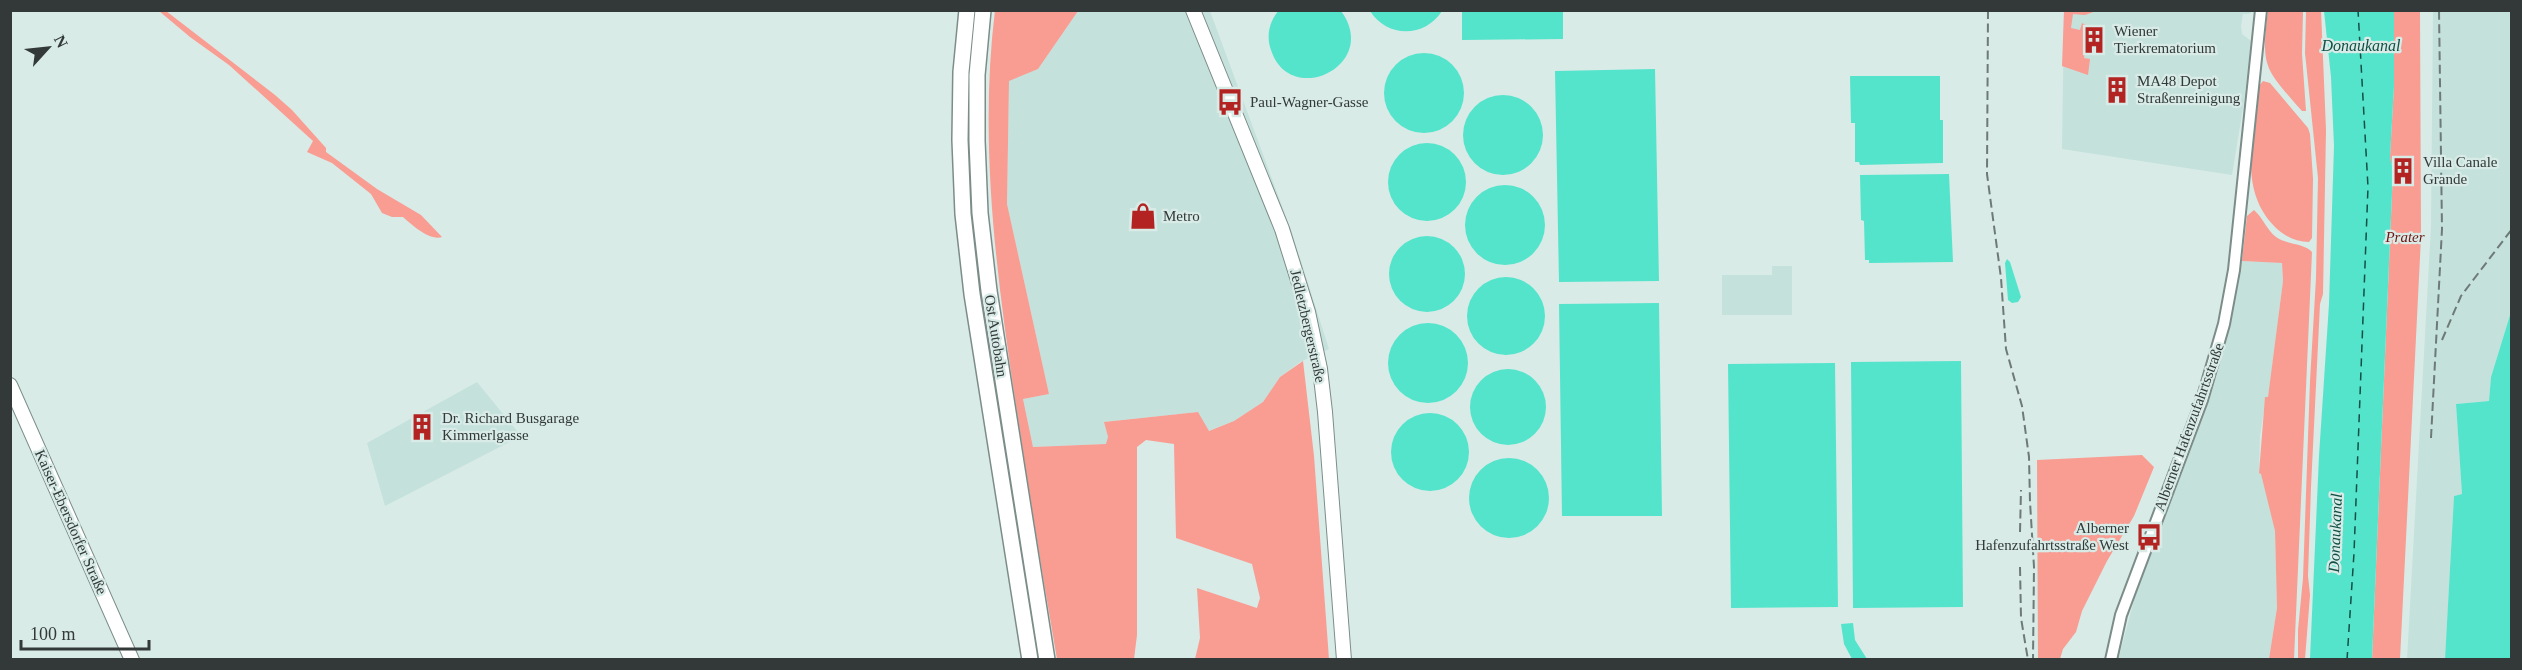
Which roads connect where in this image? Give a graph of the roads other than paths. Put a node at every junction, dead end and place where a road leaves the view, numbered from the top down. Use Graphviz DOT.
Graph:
graph roads {
  1 [pos="967,10"];
  2 [pos="983,10"];
  3 [pos="1193,10"];
  4 [pos="2261,10"];
  5 [pos="10,385"];
  6 [pos="132,660"];
  7 [pos="1030,660"];
  8 [pos="1047,660"];
  9 [pos="1344,660"];
  10 [pos="2111,660"];
  1 -- 7 [label="highway, Ost Autobahn"];
  2 -- 8 [label="highway, Ost Autobahn"];
  3 -- 9 [label="main road, Jedletzbergerstraße"];
  4 -- 10 [label="street, Alberner Hafenzufahrtsstraße"];
  5 -- 6 [label="main road, Kaiser-Ebersdorfer Straße"];
}
